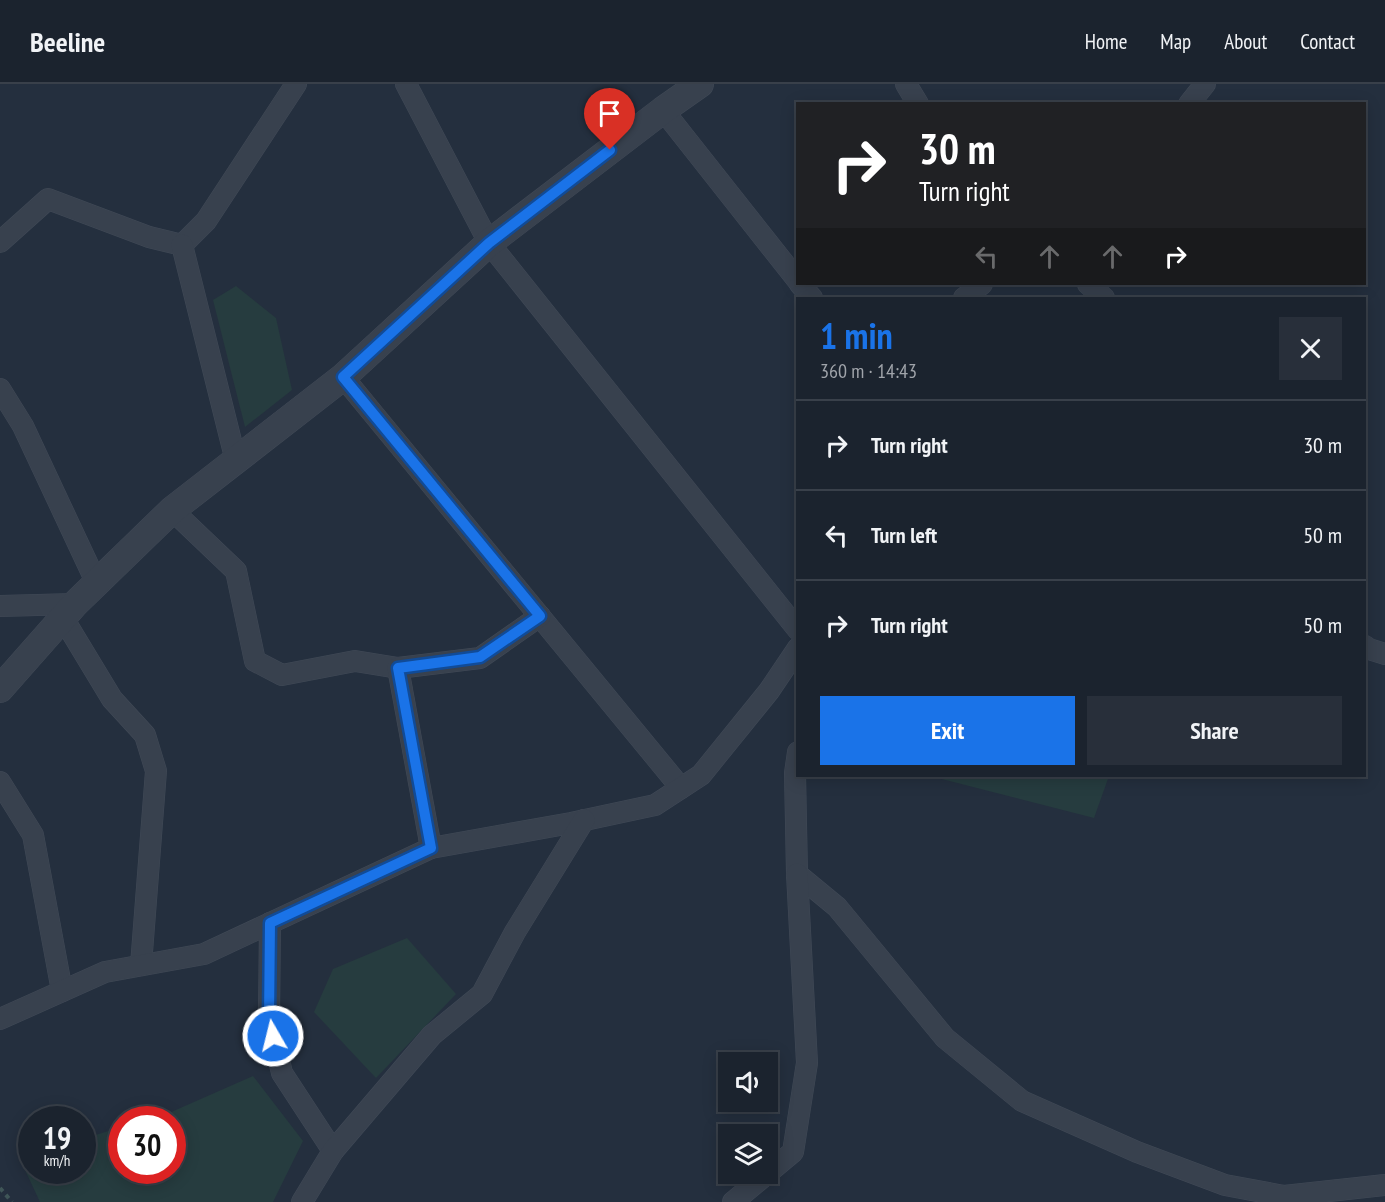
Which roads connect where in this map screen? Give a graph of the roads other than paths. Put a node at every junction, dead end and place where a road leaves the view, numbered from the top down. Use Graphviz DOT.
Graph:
graph roads {
  1 [pos="296,84"];
  2 [pos="406,84"];
  3 [pos="700,84"];
  4 [pos="906,84"];
  5 [pos="1205,84"];
  6 [pos="917,102"];
  7 [pos="1191,102"];
  8 [pos="663,110"];
  9 [pos="0,242"];
  10 [pos="489,243"];
  11 [pos="182,245"];
  12 [pos="796,278"];
  13 [pos="801,285"];
  14 [pos="981,285"];
  15 [pos="1089,285"];
  16 [pos="811,297"];
  17 [pos="965,297"];
  18 [pos="1103,297"];
  19 [pos="343,377"];
  20 [pos="0,389"];
  21 [pos="236,461"];
  22 [pos="172,510"];
  23 [pos="96,584"];
  24 [pos="0,606"];
  25 [pos="69,611"];
  26 [pos="540,616"];
  27 [pos="796,627"];
  28 [pos="1366,647"];
  29 [pos="796,651"];
  30 [pos="1385,654"];
  31 [pos="398,668"];
  32 [pos="0,689"];
  33 [pos="796,767"];
  34 [pos="0,782"];
  35 [pos="681,788"];
  36 [pos="584,820"];
  37 [pos="431,848"];
  38 [pos="797,874"];
  39 [pos="270,923"];
  40 [pos="141,965"];
  41 [pos="62,991"];
  42 [pos="0,1019"];
  43 [pos="333,1151"];
  44 [pos="1385,1185"];
  45 [pos="302,1202"];
  46 [pos="733,1202"];
  1 -- 11 [label="street"];
  2 -- 10 [label="street"];
  3 -- 8 [label="street"];
  4 -- 6 [label="street"];
  5 -- 7 [label="street"];
  8 -- 10 [label="street"];
  8 -- 12 [label="street"];
  9 -- 11 [label="street"];
  10 -- 19 [label="street"];
  10 -- 27 [label="street"];
  11 -- 21 [label="street"];
  13 -- 16 [label="street"];
  14 -- 17 [label="street"];
  15 -- 18 [label="street"];
  19 -- 21 [label="street"];
  19 -- 26 [label="street"];
  20 -- 23 [label="street"];
  21 -- 22 [label="street"];
  22 -- 23 [label="street"];
  22 -- 31 [label="street"];
  23 -- 25 [label="street"];
  24 -- 25 [label="street"];
  25 -- 32 [label="street"];
  25 -- 40 [label="street"];
  26 -- 31 [label="street"];
  26 -- 35 [label="street"];
  28 -- 30 [label="street"];
  29 -- 35 [label="street"];
  31 -- 37 [label="street"];
  33 -- 38 [label="street"];
  34 -- 41 [label="street"];
  35 -- 36 [label="street"];
  36 -- 37 [label="street"];
  36 -- 43 [label="street"];
  37 -- 39 [label="street"];
  38 -- 44 [label="street"];
  38 -- 46 [label="street"];
  39 -- 40 [label="street"];
  39 -- 43 [label="street"];
  40 -- 41 [label="street"];
  41 -- 42 [label="street"];
  43 -- 45 [label="street"];
}
